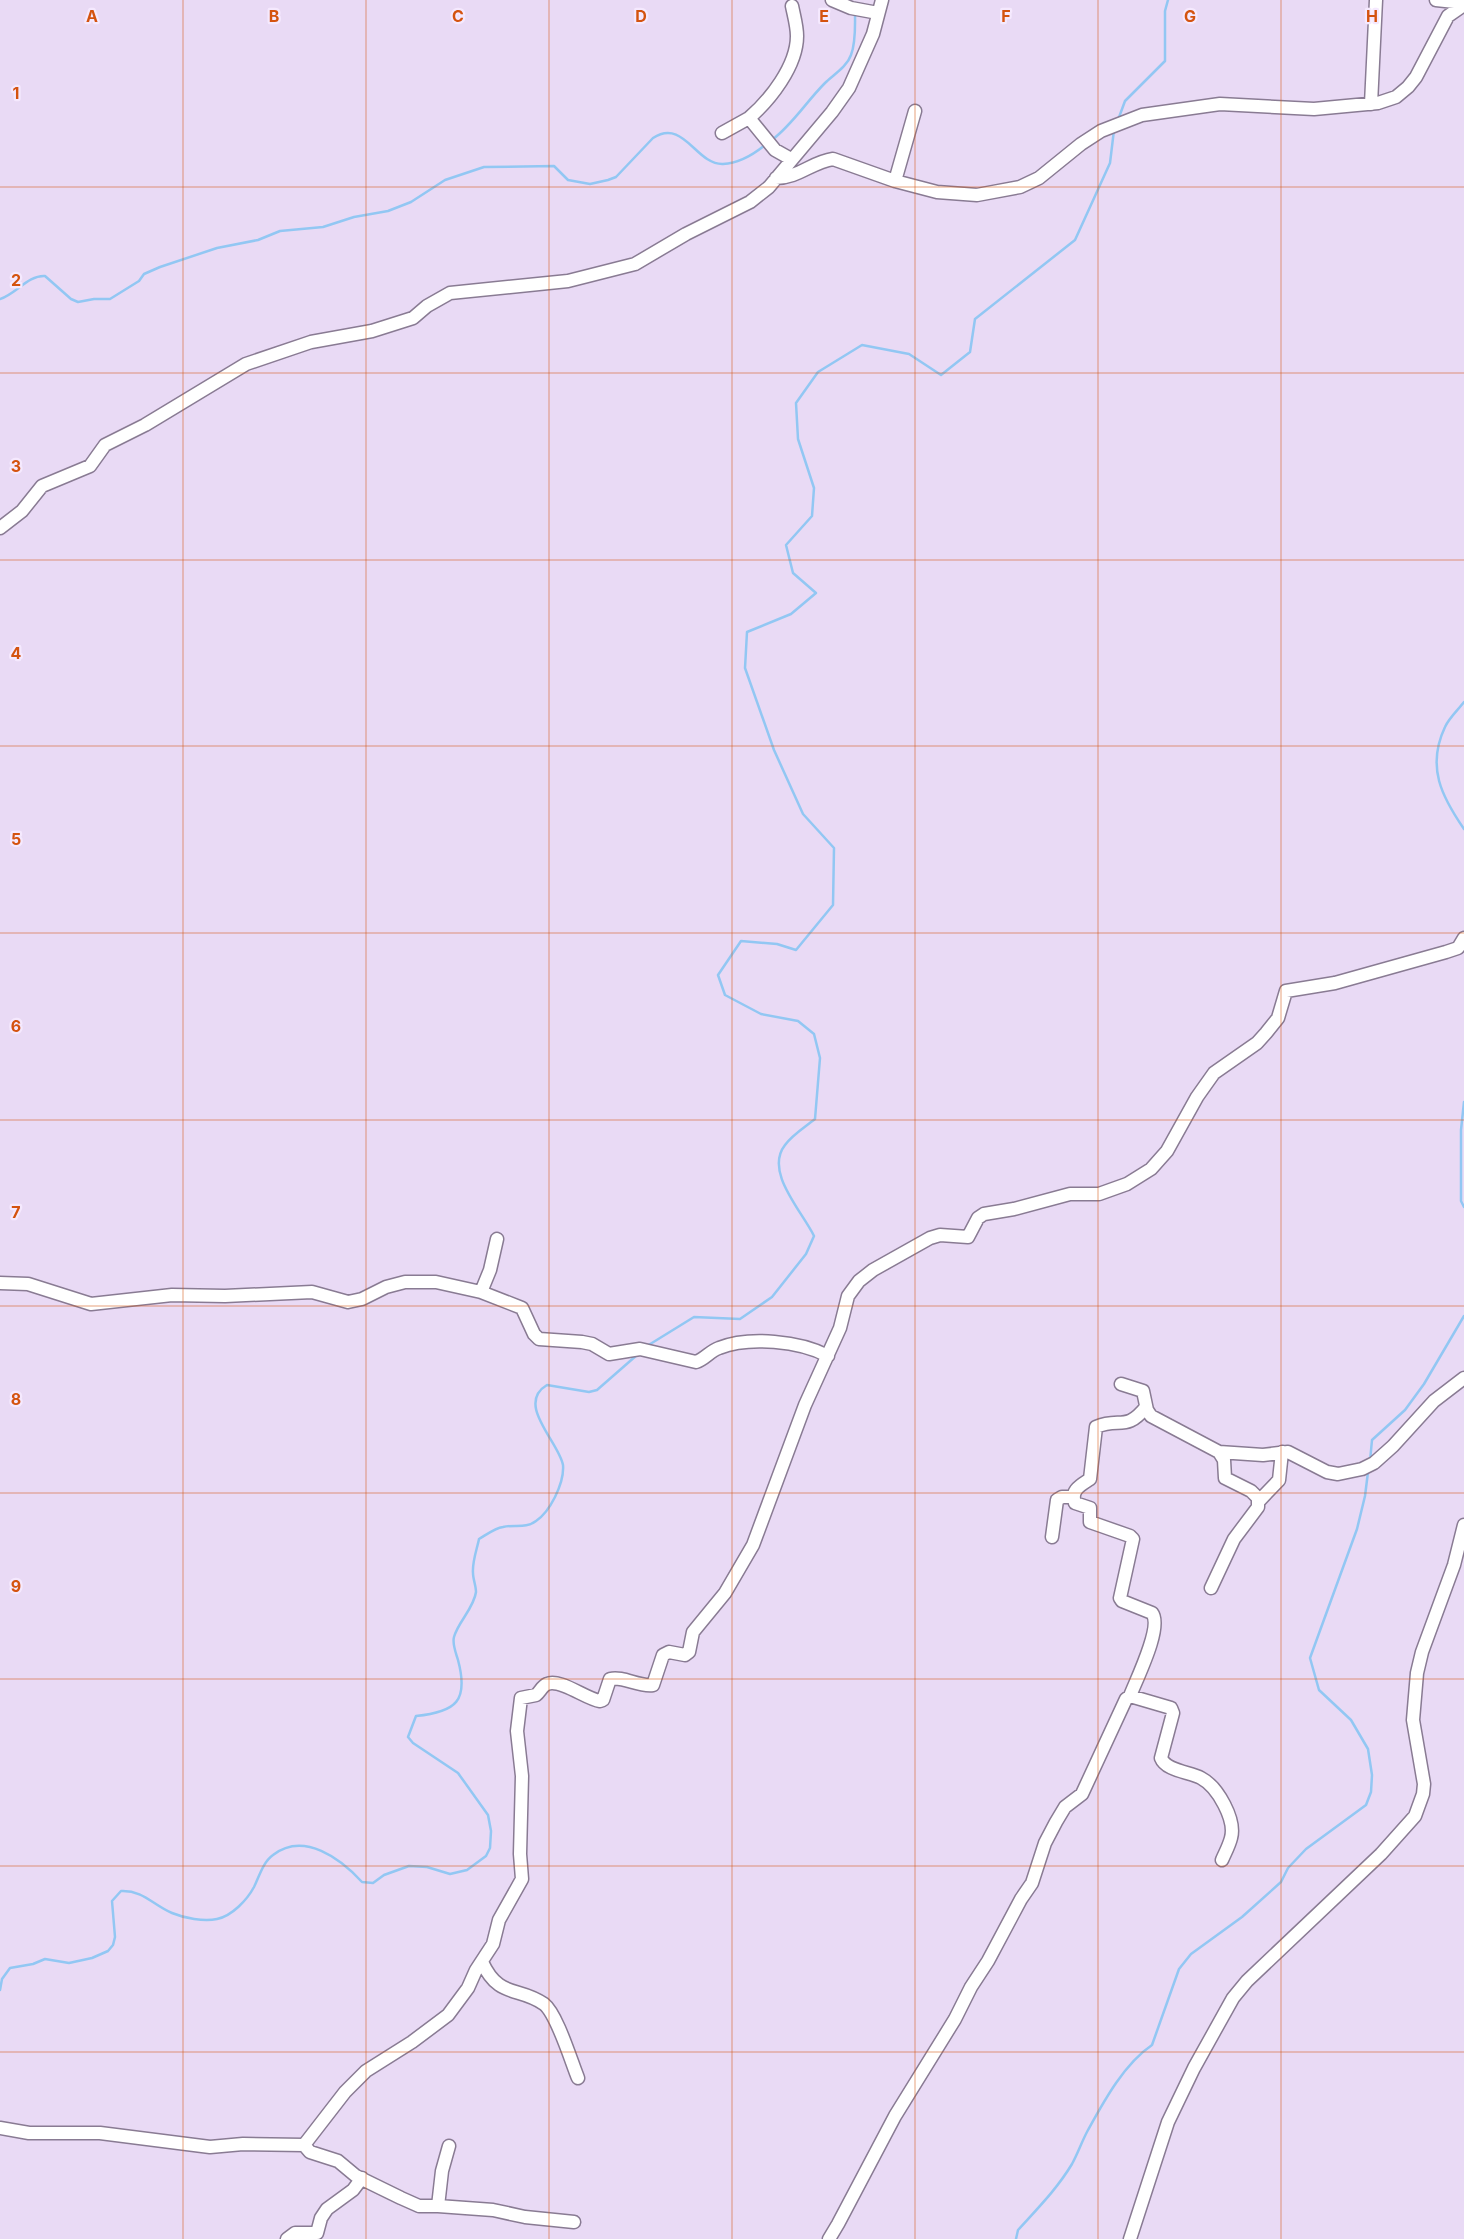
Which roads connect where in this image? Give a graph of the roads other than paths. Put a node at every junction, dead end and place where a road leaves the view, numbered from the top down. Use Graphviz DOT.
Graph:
graph roads {
  1 [pos="832,0"];
  2 [pos="882,0"];
  3 [pos="1376,0"];
  4 [pos="1436,0"];
  5 [pos="1464,4"];
  6 [pos="792,6"];
  7 [pos="878,14"];
  8 [pos="1371,104"];
  9 [pos="916,111"];
  10 [pos="749,118"];
  11 [pos="722,134"];
  12 [pos="790,159"];
  13 [pos="776,178"];
  14 [pos="894,181"];
  15 [pos="0,528"];
  16 [pos="1464,938"];
  17 [pos="497,1239"];
  18 [pos="0,1283"];
  19 [pos="481,1292"];
  20 [pos="828,1356"];
  21 [pos="1464,1378"];
  22 [pos="1121,1384"];
  23 [pos="1146,1407"];
  24 [pos="1219,1452"];
  25 [pos="1282,1452"];
  26 [pos="1073,1497"];
  27 [pos="1258,1502"];
  28 [pos="1464,1525"];
  29 [pos="1052,1536"];
  30 [pos="1211,1588"];
  31 [pos="1130,1696"];
  32 [pos="1222,1860"];
  33 [pos="482,1962"];
  34 [pos="578,2078"];
  35 [pos="0,2128"];
  36 [pos="304,2145"];
  37 [pos="449,2146"];
  38 [pos="362,2178"];
  39 [pos="438,2206"];
  40 [pos="574,2222"];
  41 [pos="287,2239"];
  42 [pos="828,2239"];
  43 [pos="1130,2239"];
  1 -- 7 [label="street"];
  2 -- 7 [label="street"];
  3 -- 8 [label="street"];
  4 -- 5 [label="street"];
  5 -- 8 [label="street"];
  6 -- 10 [label="street"];
  7 -- 12 [label="street"];
  8 -- 14 [label="street"];
  9 -- 14 [label="street"];
  10 -- 11 [label="street"];
  10 -- 12 [label="street"];
  12 -- 13 [label="street"];
  13 -- 14 [label="street"];
  13 -- 15 [label="street"];
  16 -- 20 [label="street"];
  17 -- 19 [label="street"];
  18 -- 19 [label="street"];
  19 -- 20 [label="street"];
  20 -- 33 [label="street"];
  21 -- 25 [label="street"];
  22 -- 23 [label="street"];
  23 -- 24 [label="street"];
  23 -- 26 [label="street"];
  24 -- 25 [label="street"];
  24 -- 27 [label="street"];
  25 -- 27 [label="street"];
  26 -- 29 [label="street"];
  26 -- 31 [label="street"];
  27 -- 30 [label="street"];
  28 -- 43 [label="street"];
  31 -- 32 [label="street"];
  31 -- 42 [label="street"];
  33 -- 34 [label="street"];
  33 -- 36 [label="street"];
  35 -- 36 [label="street"];
  36 -- 38 [label="street"];
  37 -- 39 [label="street"];
  38 -- 39 [label="street"];
  38 -- 41 [label="street"];
  39 -- 40 [label="street"];
}
